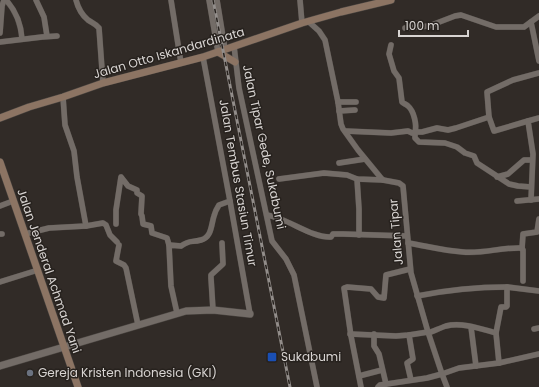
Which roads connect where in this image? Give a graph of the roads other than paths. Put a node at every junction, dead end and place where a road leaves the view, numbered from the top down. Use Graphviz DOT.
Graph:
graph roads {
  1 [pos="5,0"];
  2 [pos="36,0"];
  3 [pos="76,0"];
  4 [pos="172,0"];
  5 [pos="209,0"];
  6 [pos="217,0"];
  7 [pos="300,0"];
  8 [pos="391,0"];
  9 [pos="539,16"];
  10 [pos="305,22"];
  11 [pos="531,22"];
  12 [pos="405,28"];
  13 [pos="0,33"];
  14 [pos="47,36"];
  15 [pos="57,36"];
  16 [pos="22,39"];
  17 [pos="0,42"];
  18 [pos="391,45"];
  19 [pos="234,46"];
  20 [pos="222,51"];
  21 [pos="203,57"];
  22 [pos="539,61"];
  23 [pos="235,62"];
  24 [pos="181,63"];
  25 [pos="539,73"];
  26 [pos="103,83"];
  27 [pos="63,97"];
  28 [pos="338,102"];
  29 [pos="356,102"];
  30 [pos="356,110"];
  31 [pos="339,111"];
  32 [pos="489,117"];
  33 [pos="0,118"];
  34 [pos="539,118"];
  35 [pos="528,121"];
  36 [pos="345,131"];
  37 [pos="415,132"];
  38 [pos="365,159"];
  39 [pos="532,160"];
  40 [pos="0,162"];
  41 [pos="339,163"];
  42 [pos="497,177"];
  43 [pos="279,179"];
  44 [pos="357,179"];
  45 [pos="383,180"];
  46 [pos="531,187"];
  47 [pos="517,200"];
  48 [pos="531,200"];
  49 [pos="539,200"];
  50 [pos="13,201"];
  51 [pos="230,201"];
  52 [pos="0,206"];
  53 [pos="267,215"];
  54 [pos="539,219"];
  55 [pos="116,224"];
  56 [pos="86,226"];
  57 [pos="25,234"];
  58 [pos="359,235"];
  59 [pos="407,236"];
  60 [pos="222,243"];
  61 [pos="408,243"];
  62 [pos="169,245"];
  63 [pos="522,249"];
  64 [pos="410,269"];
  65 [pos="38,270"];
  66 [pos="0,282"];
  67 [pos="523,282"];
  68 [pos="507,287"];
  69 [pos="539,291"];
  70 [pos="417,296"];
  71 [pos="213,310"];
  72 [pos="177,313"];
  73 [pos="250,314"];
  74 [pos="138,325"];
  75 [pos="471,327"];
  76 [pos="428,332"];
  77 [pos="496,333"];
  78 [pos="350,334"];
  79 [pos="374,334"];
  80 [pos="409,335"];
  81 [pos="64,347"];
  82 [pos="539,354"];
  83 [pos="499,363"];
  84 [pos="0,366"];
  85 [pos="476,366"];
  86 [pos="382,370"];
  87 [pos="442,374"];
  88 [pos="359,376"];
  89 [pos="411,380"];
  90 [pos="386,384"];
  91 [pos="78,387"];
  92 [pos="317,387"];
  93 [pos="361,387"];
  94 [pos="378,387"];
  95 [pos="447,387"];
  1 -- 13 [label="street"];
  1 -- 16 [label="street"];
  2 -- 14 [label="street"];
  3 -- 26 [label="street"];
  4 -- 24 [label="street"];
  5 -- 20 [label="street"];
  6 -- 20 [label="street"];
  7 -- 10 [label="street"];
  8 -- 10 [label="main road, Jalan Otto Iskandardinata"];
  9 -- 11 [label="street"];
  10 -- 19 [label="main road, Jalan Otto Iskandardinata"];
  10 -- 28 [label="street"];
  11 -- 12 [label="street"];
  11 -- 22 [label="street"];
  14 -- 15 [label="street"];
  14 -- 16 [label="street"];
  16 -- 17 [label="street"];
  18 -- 37 [label="street"];
  19 -- 20 [label="main road, Jalan Otto Iskandardinata"];
  19 -- 23 [label="street, Jalan Tipar Gede, Sukabumi"];
  20 -- 21 [label="main road, Jalan Otto Iskandardinata"];
  20 -- 23 [label="main road"];
  21 -- 24 [label="main road, Jalan Otto Iskandardinata"];
  21 -- 51 [label="street, Jalan Tembus Stasiun Timur"];
  23 -- 53 [label="street, Jalan Tipar Gede, Sukabumi"];
  24 -- 26 [label="main road, Jalan Otto Iskandardinata"];
  25 -- 32 [label="street"];
  26 -- 27 [label="main road, Jalan Otto Iskandardinata"];
  27 -- 33 [label="main road, Jalan Otto Iskandardinata"];
  27 -- 56 [label="street"];
  28 -- 29 [label="street"];
  28 -- 31 [label="street"];
  30 -- 31 [label="street"];
  31 -- 36 [label="street"];
  32 -- 35 [label="street"];
  32 -- 37 [label="street"];
  34 -- 35 [label="street"];
  35 -- 39 [label="street"];
  36 -- 37 [label="street"];
  36 -- 38 [label="street"];
  37 -- 42 [label="street"];
  38 -- 41 [label="street"];
  38 -- 45 [label="street"];
  39 -- 42 [label="street"];
  39 -- 46 [label="street"];
  40 -- 50 [label="main road, Jalan Jenderal Achmad Yani"];
  42 -- 46 [label="street"];
  43 -- 44 [label="street"];
  44 -- 45 [label="street"];
  44 -- 58 [label="street"];
  45 -- 59 [label="street, Jalan Tipar"];
  46 -- 48 [label="street"];
  47 -- 48 [label="street"];
  48 -- 49 [label="street"];
  50 -- 52 [label="street"];
  50 -- 57 [label="main road, Jalan Jenderal Achmad Yani"];
  51 -- 62 [label="street"];
  51 -- 73 [label="street, Jalan Tembus Stasiun Timur"];
  53 -- 58 [label="street"];
  53 -- 92 [label="street, Jalan Tipar Gede, Sukabumi"];
  54 -- 63 [label="street"];
  55 -- 62 [label="street"];
  56 -- 57 [label="street"];
  56 -- 74 [label="street"];
  57 -- 65 [label="main road, Jalan Jenderal Achmad Yani"];
  58 -- 59 [label="street"];
  59 -- 61 [label="street, Jalan Tipar"];
  60 -- 71 [label="street"];
  61 -- 63 [label="street"];
  61 -- 64 [label="street, Jalan Tipar"];
  62 -- 72 [label="street"];
  63 -- 67 [label="street"];
  64 -- 70 [label="street, Jalan Tipar"];
  64 -- 78 [label="street"];
  65 -- 66 [label="street"];
  65 -- 81 [label="main road, Jalan Jenderal Achmad Yani"];
  68 -- 69 [label="street"];
  68 -- 70 [label="street"];
  68 -- 77 [label="street"];
  70 -- 76 [label="street, Jalan Tipar"];
  71 -- 72 [label="street"];
  71 -- 73 [label="street"];
  72 -- 74 [label="street"];
  74 -- 81 [label="street"];
  75 -- 76 [label="street"];
  75 -- 77 [label="street"];
  75 -- 85 [label="street"];
  76 -- 80 [label="street"];
  76 -- 87 [label="street, Jalan Tipar"];
  77 -- 83 [label="street"];
  78 -- 79 [label="street"];
  78 -- 88 [label="street"];
  79 -- 80 [label="street"];
  79 -- 86 [label="street"];
  80 -- 89 [label="street"];
  81 -- 84 [label="street"];
  81 -- 91 [label="main road, Jalan Jenderal Achmad Yani"];
  82 -- 83 [label="street"];
  83 -- 85 [label="street"];
  85 -- 87 [label="street"];
  86 -- 88 [label="street"];
  86 -- 90 [label="street"];
  87 -- 89 [label="street"];
  87 -- 95 [label="street, Jalan Tipar"];
  88 -- 93 [label="street"];
  89 -- 90 [label="street"];
  90 -- 94 [label="street"];
}
